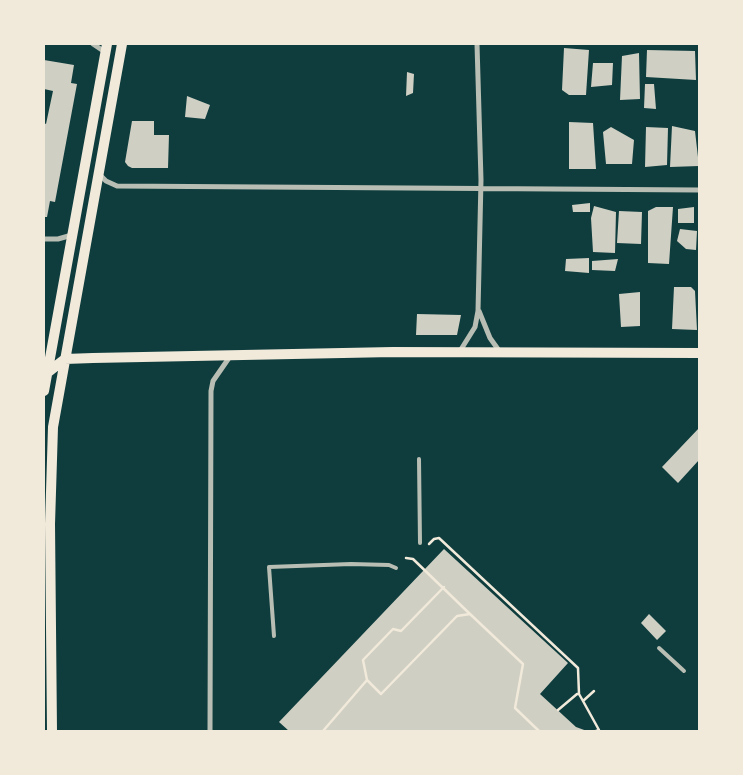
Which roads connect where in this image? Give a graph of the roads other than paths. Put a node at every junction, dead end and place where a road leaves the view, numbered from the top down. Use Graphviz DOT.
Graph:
graph roads {
  1 [pos="93,44"];
  2 [pos="122,44"];
  3 [pos="477,44"];
  4 [pos="106,48"];
  5 [pos="98,172"];
  6 [pos="481,190"];
  7 [pos="699,190"];
  8 [pos="73,234"];
  9 [pos="44,239"];
  10 [pos="478,310"];
  11 [pos="460,352"];
  12 [pos="500,352"];
  13 [pos="699,353"];
  14 [pos="232,355"];
  15 [pos="65,359"];
  16 [pos="47,373"];
  17 [pos="44,391"];
  18 [pos="420,459"];
  19 [pos="420,543"];
  20 [pos="396,568"];
  21 [pos="274,636"];
  22 [pos="659,648"];
  23 [pos="684,672"];
  24 [pos="52,731"];
  25 [pos="210,731"];
  1 -- 4 [label="street"];
  2 -- 5 [label="main road"];
  3 -- 6 [label="street"];
  4 -- 8 [label="main road"];
  5 -- 6 [label="street"];
  5 -- 15 [label="main road"];
  6 -- 7 [label="street"];
  6 -- 10 [label="street"];
  8 -- 9 [label="street"];
  8 -- 16 [label="main road"];
  10 -- 11 [label="street"];
  10 -- 12 [label="street"];
  11 -- 12 [label="main road"];
  11 -- 14 [label="main road"];
  12 -- 13 [label="main road"];
  14 -- 15 [label="main road"];
  14 -- 25 [label="street"];
  15 -- 16 [label="main road"];
  15 -- 24 [label="main road"];
  16 -- 17 [label="main road"];
  18 -- 19 [label="lane"];
  20 -- 21 [label="lane"];
  22 -- 23 [label="lane"];
}
